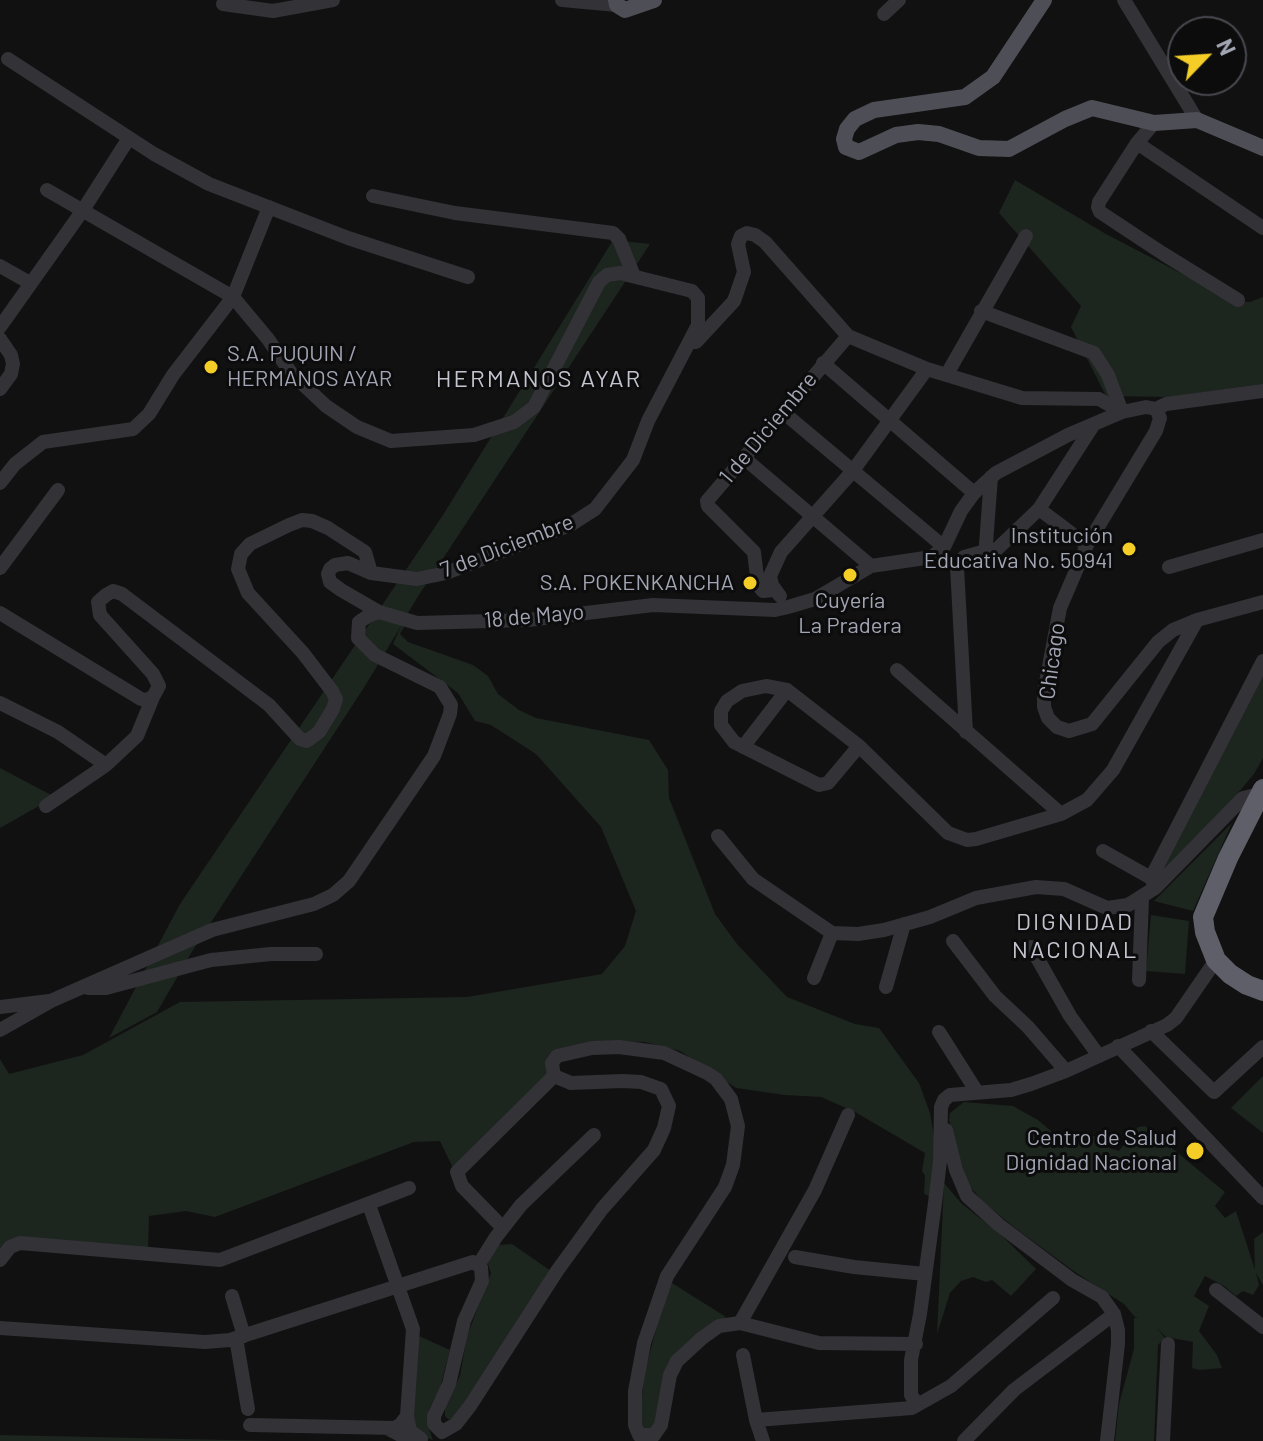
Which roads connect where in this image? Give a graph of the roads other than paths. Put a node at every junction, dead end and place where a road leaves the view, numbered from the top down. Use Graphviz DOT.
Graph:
graph roads {
  1 [pos="333,0"];
  2 [pos="562,0"];
  3 [pos="654,0"];
  4 [pos="899,0"];
  5 [pos="1044,0"];
  6 [pos="1124,0"];
  7 [pos="616,3"];
  8 [pos="223,4"];
  9 [pos="884,14"];
  10 [pos="8,59"];
  11 [pos="1197,120"];
  12 [pos="1154,123"];
  13 [pos="129,138"];
  14 [pos="1137,143"];
  15 [pos="1263,148"];
  16 [pos="47,190"];
  17 [pos="373,196"];
  18 [pos="269,207"];
  19 [pos="83,210"];
  20 [pos="1263,228"];
  21 [pos="1026,236"];
  22 [pos="0,266"];
  23 [pos="634,276"];
  24 [pos="468,277"];
  25 [pos="30,283"];
  26 [pos="233,297"];
  27 [pos="1238,300"];
  28 [pos="981,311"];
  29 [pos="0,327"];
  30 [pos="848,336"];
  31 [pos="0,339"];
  32 [pos="686,352"];
  33 [pos="823,363"];
  34 [pos="927,369"];
  35 [pos="947,374"];
  36 [pos="0,389"];
  37 [pos="1263,391"];
  38 [pos="1156,409"];
  39 [pos="1122,412"];
  40 [pos="784,413"];
  41 [pos="891,421"];
  42 [pos="1094,424"];
  43 [pos="744,458"];
  44 [pos="852,472"];
  45 [pos="991,477"];
  46 [pos="0,483"];
  47 [pos="58,490"];
  48 [pos="974,493"];
  49 [pos="1039,509"];
  50 [pos="814,515"];
  51 [pos="1263,540"];
  52 [pos="1087,545"];
  53 [pos="944,547"];
  54 [pos="989,550"];
  55 [pos="871,566"];
  56 [pos="1169,567"];
  57 [pos="0,568"];
  58 [pos="371,573"];
  59 [pos="782,599"];
  60 [pos="1263,602"];
  61 [pos="379,612"];
  62 [pos="0,613"];
  63 [pos="1197,620"];
  64 [pos="1263,661"];
  65 [pos="897,670"];
  66 [pos="787,690"];
  67 [pos="153,697"];
  68 [pos="0,703"];
  69 [pos="966,732"];
  70 [pos="859,746"];
  71 [pos="743,747"];
  72 [pos="106,765"];
  73 [pos="1260,801"];
  74 [pos="46,806"];
  75 [pos="1061,814"];
  76 [pos="718,836"];
  77 [pos="1103,851"];
  78 [pos="1153,883"];
  79 [pos="1142,898"];
  80 [pos="904,924"];
  81 [pos="832,933"];
  82 [pos="953,941"];
  83 [pos="1031,947"];
  84 [pos="316,954"];
  85 [pos="1216,960"];
  86 [pos="814,978"];
  87 [pos="1139,980"];
  88 [pos="886,987"];
  89 [pos="80,988"];
  90 [pos="1263,991"];
  91 [pos="53,1000"];
  92 [pos="0,1007"];
  93 [pos="0,1030"];
  94 [pos="1151,1031"];
  95 [pos="939,1032"];
  96 [pos="1118,1046"];
  97 [pos="1263,1047"];
  98 [pos="1099,1056"];
  99 [pos="1066,1071"];
  100 [pos="554,1076"];
  101 [pos="977,1092"];
  102 [pos="848,1115"];
  103 [pos="941,1116"];
  104 [pos="594,1135"];
  105 [pos="409,1188"];
  106 [pos="1263,1198"];
  107 [pos="369,1205"];
  108 [pos="503,1228"];
  109 [pos="795,1257"];
  110 [pos="0,1260"];
  111 [pos="479,1264"];
  112 [pos="925,1274"];
  113 [pos="399,1286"];
  114 [pos="1216,1290"];
  115 [pos="232,1296"];
  116 [pos="1053,1298"];
  117 [pos="1114,1314"];
  118 [pos="740,1323"];
  119 [pos="1263,1327"];
  120 [pos="0,1328"];
  121 [pos="240,1337"];
  122 [pos="916,1344"];
  123 [pos="1168,1344"];
  124 [pos="743,1355"];
  125 [pos="917,1404"];
  126 [pos="248,1409"];
  127 [pos="407,1416"];
  128 [pos="756,1420"];
  129 [pos="250,1425"];
  130 [pos="387,1428"];
  131 [pos="642,1439"];
  132 [pos="763,1441"];
  133 [pos="964,1441"];
  134 [pos="1107,1441"];
  135 [pos="1163,1441"];
  1 -- 8 [label="street"];
  2 -- 7 [label="street"];
  3 -- 7 [label="main road"];
  4 -- 9 [label="street"];
  5 -- 12 [label="main road"];
  6 -- 11 [label="street"];
  10 -- 13 [label="street"];
  11 -- 12 [label="main road"];
  11 -- 15 [label="main road"];
  12 -- 14 [label="street"];
  13 -- 18 [label="street"];
  13 -- 19 [label="street"];
  14 -- 20 [label="street"];
  14 -- 27 [label="street"];
  16 -- 19 [label="street"];
  17 -- 23 [label="street"];
  18 -- 24 [label="street"];
  18 -- 26 [label="street"];
  19 -- 25 [label="street"];
  19 -- 26 [label="street"];
  21 -- 28 [label="street"];
  22 -- 25 [label="street"];
  23 -- 26 [label="street"];
  23 -- 32 [label="street, 7 de Diciembre"];
  25 -- 29 [label="street"];
  26 -- 46 [label="street"];
  28 -- 35 [label="street"];
  28 -- 39 [label="street"];
  30 -- 32 [label="street"];
  30 -- 33 [label="street, 1 de Diciembre"];
  30 -- 34 [label="street"];
  31 -- 36 [label="street"];
  32 -- 58 [label="street, 7 de Diciembre"];
  33 -- 40 [label="street, 1 de Diciembre"];
  33 -- 41 [label="street"];
  34 -- 35 [label="street"];
  34 -- 41 [label="street"];
  35 -- 39 [label="street"];
  37 -- 38 [label="street"];
  38 -- 39 [label="street"];
  38 -- 52 [label="street, Chicago"];
  39 -- 42 [label="street"];
  40 -- 43 [label="street, 1 de Diciembre"];
  40 -- 44 [label="street"];
  41 -- 44 [label="street"];
  41 -- 48 [label="street"];
  42 -- 45 [label="street"];
  42 -- 49 [label="street"];
  43 -- 50 [label="street"];
  43 -- 59 [label="street, 1 de Diciembre"];
  44 -- 50 [label="street"];
  44 -- 53 [label="street"];
  45 -- 48 [label="street"];
  45 -- 54 [label="street"];
  47 -- 57 [label="street"];
  48 -- 53 [label="street"];
  49 -- 52 [label="street"];
  49 -- 54 [label="street"];
  50 -- 55 [label="street"];
  50 -- 59 [label="street"];
  51 -- 56 [label="street"];
  52 -- 63 [label="street, Chicago"];
  53 -- 55 [label="street, 18 de Mayo"];
  54 -- 69 [label="street"];
  55 -- 59 [label="street, 18 de Mayo"];
  58 -- 61 [label="street, 18 de Mayo"];
  58 -- 67 [label="street"];
  59 -- 61 [label="street, 18 de Mayo"];
  60 -- 63 [label="street, Chicago"];
  61 -- 89 [label="street"];
  62 -- 67 [label="street"];
  63 -- 75 [label="street"];
  64 -- 78 [label="street"];
  65 -- 69 [label="street"];
  66 -- 70 [label="street"];
  66 -- 71 [label="street"];
  66 -- 71 [label="street"];
  67 -- 72 [label="street"];
  68 -- 72 [label="street"];
  69 -- 75 [label="street"];
  70 -- 71 [label="street"];
  70 -- 75 [label="street"];
  72 -- 74 [label="street"];
  73 -- 78 [label="street"];
  73 -- 85 [label="highway"];
  76 -- 81 [label="street"];
  77 -- 78 [label="street"];
  78 -- 79 [label="street"];
  79 -- 80 [label="street"];
  79 -- 87 [label="street"];
  80 -- 81 [label="street"];
  80 -- 88 [label="street"];
  81 -- 86 [label="street"];
  82 -- 99 [label="street"];
  83 -- 98 [label="street"];
  84 -- 89 [label="street"];
  85 -- 90 [label="highway"];
  85 -- 94 [label="street"];
  89 -- 91 [label="street"];
  91 -- 92 [label="street"];
  91 -- 93 [label="street"];
  94 -- 96 [label="street"];
  94 -- 97 [label="street"];
  95 -- 101 [label="street"];
  96 -- 98 [label="street"];
  96 -- 106 [label="street"];
  98 -- 99 [label="street"];
  99 -- 101 [label="street"];
  100 -- 108 [label="street"];
  100 -- 111 [label="street"];
  100 -- 131 [label="street"];
  101 -- 103 [label="street"];
  102 -- 118 [label="street"];
  103 -- 112 [label="street"];
  103 -- 117 [label="street"];
  104 -- 108 [label="street"];
  105 -- 107 [label="street"];
  107 -- 110 [label="street"];
  107 -- 113 [label="street"];
  108 -- 111 [label="street"];
  109 -- 112 [label="street"];
  111 -- 113 [label="street"];
  112 -- 122 [label="street"];
  113 -- 121 [label="street"];
  113 -- 127 [label="street"];
  114 -- 119 [label="street"];
  115 -- 121 [label="street"];
  116 -- 125 [label="street"];
  117 -- 133 [label="street"];
  117 -- 134 [label="street"];
  118 -- 122 [label="street"];
  118 -- 131 [label="street"];
  120 -- 121 [label="street"];
  121 -- 126 [label="street"];
  122 -- 125 [label="street"];
  123 -- 135 [label="street"];
  124 -- 128 [label="street"];
  125 -- 128 [label="street"];
  127 -- 130 [label="street"];
  127 -- 130 [label="street"];
  128 -- 132 [label="street"];
  129 -- 130 [label="street"];
}
